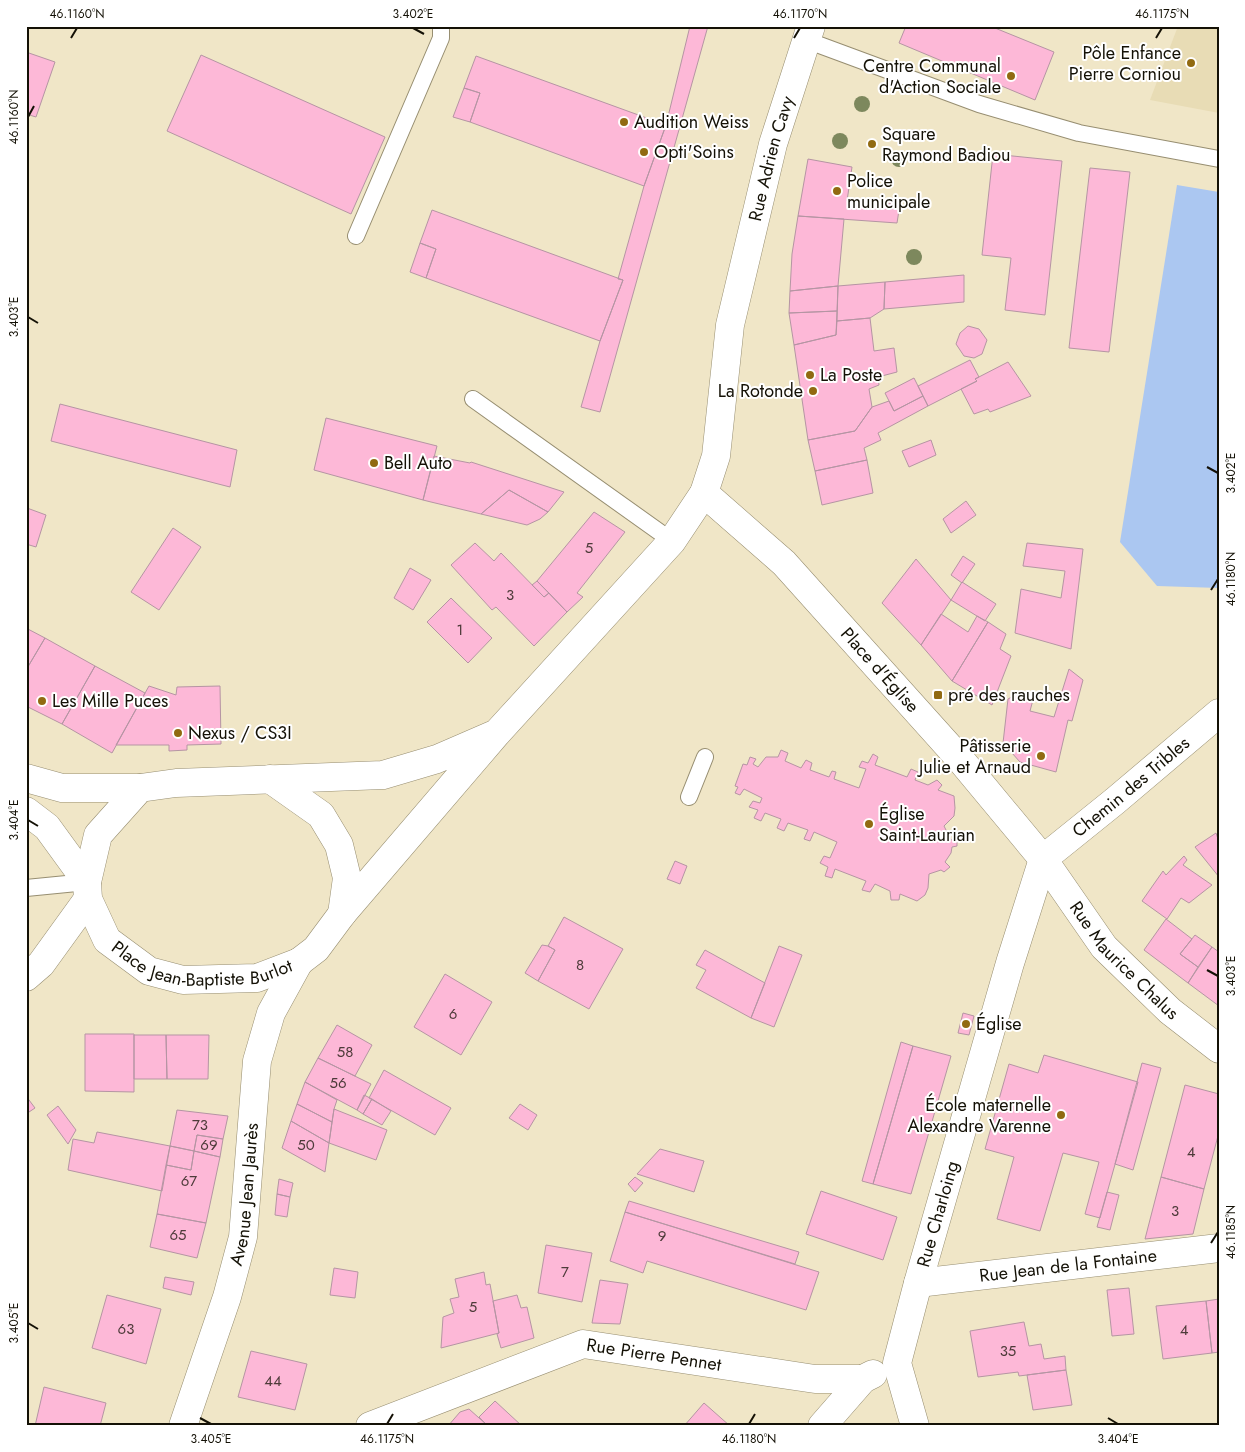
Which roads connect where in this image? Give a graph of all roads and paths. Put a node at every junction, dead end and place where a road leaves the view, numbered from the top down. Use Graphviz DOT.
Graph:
graph roads {
  1 [pos="441,26"];
  2 [pos="808,33"];
  3 [pos="1219,159"];
  4 [pos="356,236"];
  5 [pos="473,399"];
  6 [pos="704,493"];
  7 [pos="672,541"];
  8 [pos="1219,713"];
  9 [pos="497,734"];
  10 [pos="705,757"];
  11 [pos="26,778"];
  12 [pos="270,780"];
  13 [pos="140,788"];
  14 [pos="689,798"];
  15 [pos="26,811"];
  16 [pos="1043,859"];
  17 [pos="26,888"];
  18 [pos="87,891"];
  19 [pos="342,914"];
  20 [pos="300,962"];
  21 [pos="26,977"];
  22 [pos="1219,1049"];
  23 [pos="1219,1248"];
  24 [pos="918,1283"];
  25 [pos="898,1363"];
  26 [pos="863,1379"];
  27 [pos="183,1426"];
  28 [pos="370,1426"];
  29 [pos="822,1426"];
  30 [pos="915,1426"];
  1 -- 4 [label="lane"];
  2 -- 3 [label="lane"];
  2 -- 6 [label="street, Rue Adrien Cavy"];
  5 -- 7 [label="lane"];
  6 -- 7 [label="street"];
  6 -- 16 [label="street, Place d'Église"];
  7 -- 9 [label="street"];
  8 -- 16 [label="street, Chemin des Tribles"];
  9 -- 12 [label="street"];
  9 -- 19 [label="street, Place Jean-Baptiste Burlot"];
  10 -- 14 [label="lane"];
  11 -- 13 [label="street"];
  12 -- 13 [label="street"];
  12 -- 19 [label="street, Place Jean-Baptiste Burlot"];
  13 -- 18 [label="street"];
  15 -- 18 [label="street, Place Jean-Baptiste Burlot"];
  16 -- 22 [label="street, Rue Maurice Chalus"];
  16 -- 24 [label="street, Rue Charloing"];
  17 -- 18 [label="lane"];
  18 -- 20 [label="street, Place Jean-Baptiste Burlot"];
  18 -- 21 [label="street"];
  19 -- 20 [label="street, Place Jean-Baptiste Burlot"];
  20 -- 27 [label="street, Avenue Jean Jaurès"];
  23 -- 24 [label="street, Rue Jean de la Fontaine"];
  24 -- 25 [label="street, Rue Charloing"];
  25 -- 26 [label="street"];
  25 -- 30 [label="street, Rue Charloing"];
  26 -- 28 [label="street, Rue Pierre Pennet"];
  26 -- 29 [label="street"];
}
